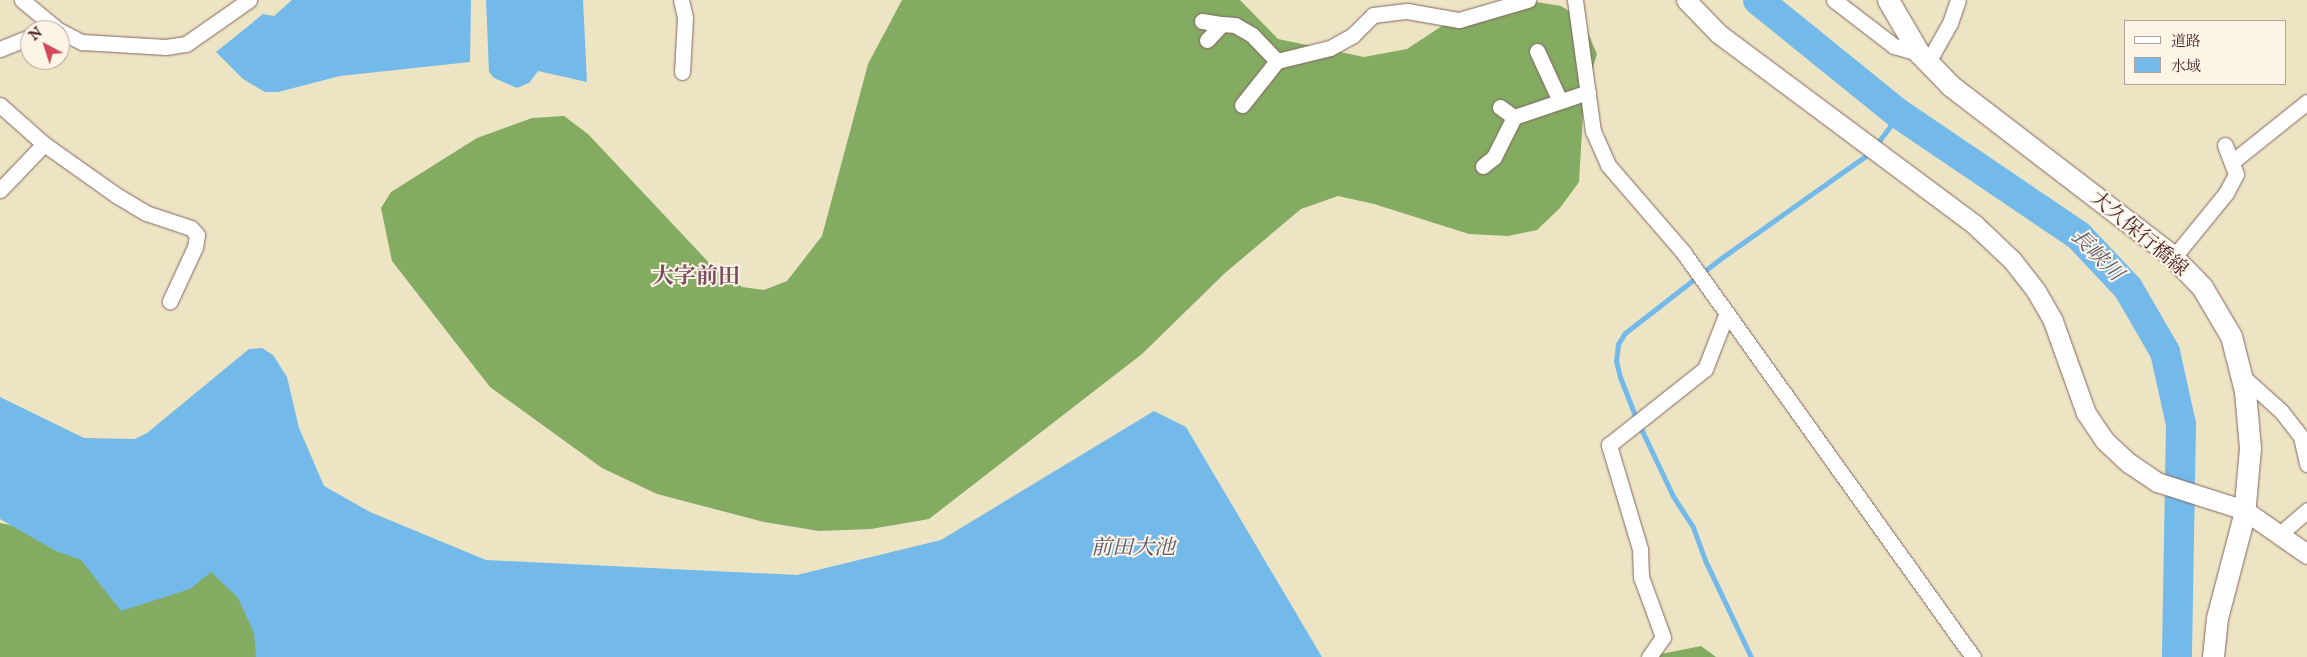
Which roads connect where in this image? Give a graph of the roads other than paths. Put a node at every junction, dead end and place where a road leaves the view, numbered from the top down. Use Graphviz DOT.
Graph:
graph roads {
  1 [pos="24,0"];
  2 [pos="249,0"];
  3 [pos="681,0"];
  4 [pos="1528,0"];
  5 [pos="1575,0"];
  6 [pos="1686,0"];
  7 [pos="1834,0"];
  8 [pos="1888,0"];
  9 [pos="1958,0"];
  10 [pos="1491,5"];
  11 [pos="45,20"];
  12 [pos="1202,21"];
  13 [pos="1222,24"];
  14 [pos="70,37"];
  15 [pos="1207,40"];
  16 [pos="20,41"];
  17 [pos="0,49"];
  18 [pos="1537,51"];
  19 [pos="1924,57"];
  20 [pos="1277,61"];
  21 [pos="682,72"];
  22 [pos="1588,92"];
  23 [pos="1560,102"];
  24 [pos="2307,102"];
  25 [pos="0,105"];
  26 [pos="1242,105"];
  27 [pos="1500,107"];
  28 [pos="1514,117"];
  29 [pos="44,144"];
  30 [pos="2226,145"];
  31 [pos="2232,162"];
  32 [pos="1483,166"];
  33 [pos="0,190"];
  34 [pos="2173,258"];
  35 [pos="170,300"];
  36 [pos="1726,315"];
  37 [pos="2242,376"];
  38 [pos="2307,464"];
  39 [pos="2244,510"];
  40 [pos="2307,510"];
  41 [pos="2281,533"];
  42 [pos="2307,554"];
  43 [pos="1650,657"];
  44 [pos="1974,657"];
  45 [pos="2213,657"];
  1 -- 11 [label="street"];
  2 -- 14 [label="street"];
  3 -- 21 [label="street"];
  4 -- 10 [label="street"];
  5 -- 22 [label="street"];
  6 -- 39 [label="street"];
  7 -- 19 [label="street"];
  8 -- 19 [label="main road, 大久保行橋線"];
  9 -- 19 [label="street"];
  10 -- 20 [label="street"];
  12 -- 13 [label="street"];
  13 -- 15 [label="street"];
  13 -- 20 [label="street"];
  16 -- 17 [label="street"];
  18 -- 23 [label="street"];
  19 -- 34 [label="main road, 大久保行橋線"];
  20 -- 26 [label="street"];
  22 -- 23 [label="street"];
  22 -- 36 [label="street"];
  23 -- 28 [label="street"];
  24 -- 31 [label="street"];
  25 -- 29 [label="street"];
  27 -- 28 [label="street"];
  28 -- 32 [label="street"];
  29 -- 33 [label="street"];
  29 -- 35 [label="street"];
  30 -- 31 [label="street"];
  31 -- 34 [label="street"];
  34 -- 37 [label="main road, 大久保行橋線"];
  36 -- 43 [label="street"];
  36 -- 44 [label="street"];
  37 -- 38 [label="street"];
  37 -- 39 [label="main road, 大久保行橋線"];
  39 -- 41 [label="street"];
  39 -- 45 [label="main road, 大久保行橋線"];
  40 -- 41 [label="street"];
  41 -- 42 [label="street"];
}
